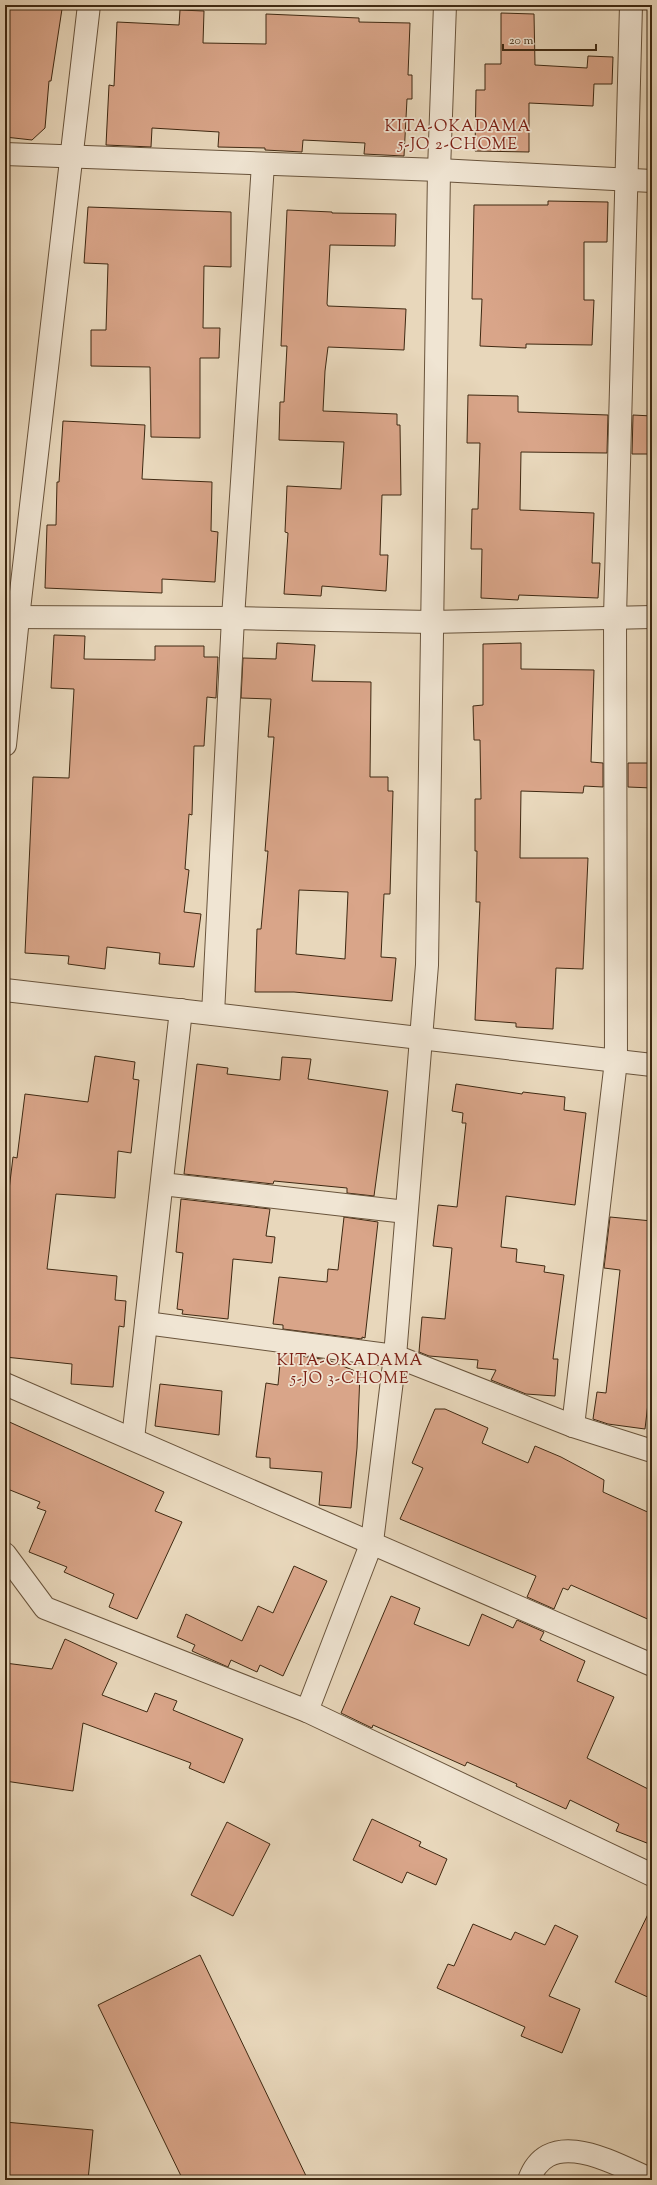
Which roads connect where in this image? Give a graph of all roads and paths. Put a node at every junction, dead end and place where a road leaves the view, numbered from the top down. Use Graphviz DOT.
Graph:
graph roads {
  1 [pos="89,5"];
  2 [pos="446,5"];
  3 [pos="631,5"];
  4 [pos="5,154"];
  5 [pos="71,158"];
  6 [pos="263,164"];
  7 [pos="439,170"];
  8 [pos="627,181"];
  9 [pos="652,181"];
  10 [pos="11,617"];
  11 [pos="615,617"];
  12 [pos="652,617"];
  13 [pos="233,618"];
  14 [pos="431,622"];
  15 [pos="5,745"];
  16 [pos="5,990"];
  17 [pos="181,1010"];
  18 [pos="213,1014"];
  19 [pos="422,1038"];
  20 [pos="616,1061"];
  21 [pos="652,1064"];
  22 [pos="162,1184"];
  23 [pos="406,1212"];
  24 [pos="146,1323"];
  25 [pos="396,1356"];
  26 [pos="5,1384"];
  27 [pos="573,1426"];
  28 [pos="133,1439"];
  29 [pos="652,1451"];
  30 [pos="372,1542"];
  31 [pos="5,1554"];
  32 [pos="652,1665"];
  33 [pos="307,1711"];
  34 [pos="652,1875"];
  35 [pos="529,2180"];
  36 [pos="652,2180"];
  1 -- 5 [label="street"];
  2 -- 7 [label="street"];
  3 -- 8 [label="street"];
  4 -- 5 [label="street"];
  5 -- 6 [label="street"];
  5 -- 10 [label="street"];
  6 -- 7 [label="street"];
  6 -- 13 [label="street"];
  7 -- 8 [label="street"];
  7 -- 14 [label="street"];
  8 -- 9 [label="street"];
  8 -- 11 [label="street"];
  10 -- 13 [label="street"];
  10 -- 15 [label="street"];
  11 -- 12 [label="street"];
  11 -- 14 [label="street"];
  11 -- 20 [label="street"];
  13 -- 14 [label="street"];
  13 -- 18 [label="street"];
  14 -- 19 [label="street"];
  16 -- 17 [label="street"];
  17 -- 18 [label="street"];
  17 -- 22 [label="street"];
  18 -- 19 [label="street"];
  19 -- 20 [label="street"];
  19 -- 23 [label="street"];
  20 -- 21 [label="street"];
  20 -- 27 [label="street"];
  22 -- 23 [label="street"];
  22 -- 24 [label="street"];
  23 -- 25 [label="street"];
  24 -- 25 [label="street"];
  24 -- 28 [label="street"];
  25 -- 27 [label="street"];
  25 -- 30 [label="street"];
  26 -- 28 [label="street"];
  27 -- 29 [label="street"];
  28 -- 30 [label="street"];
  30 -- 32 [label="street"];
  30 -- 33 [label="street"];
  31 -- 33 [label="street"];
  33 -- 34 [label="street"];
  35 -- 36 [label="street"];
}
